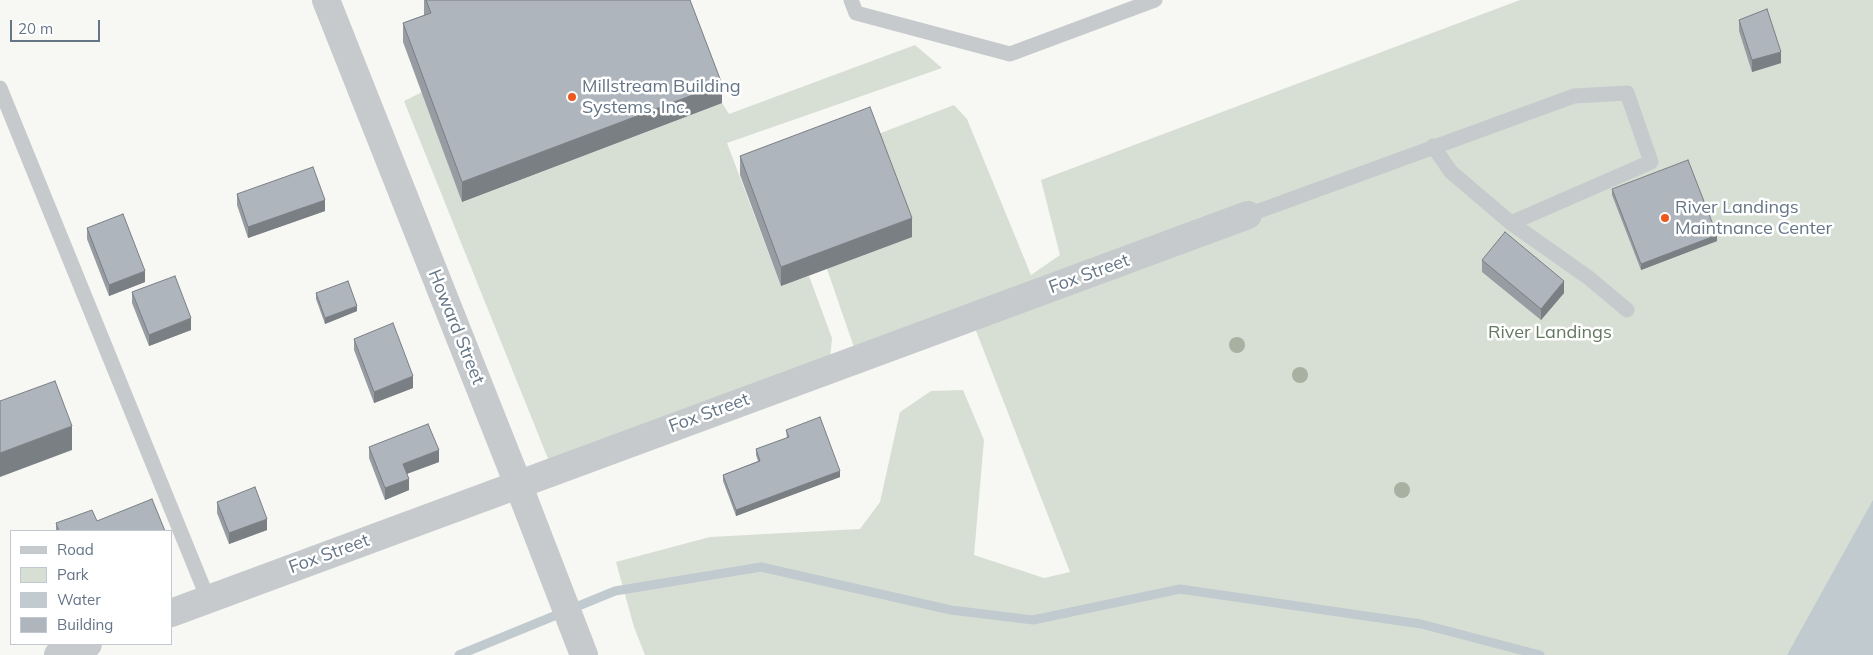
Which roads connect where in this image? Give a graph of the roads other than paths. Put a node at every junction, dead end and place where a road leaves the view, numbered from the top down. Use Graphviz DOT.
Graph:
graph roads {
  1 [pos="326,0"];
  2 [pos="851,0"];
  3 [pos="1155,0"];
  4 [pos="0,88"];
  5 [pos="1433,146"];
  6 [pos="1248,215"];
  7 [pos="1511,223"];
  8 [pos="1627,310"];
  9 [pos="518,484"];
  10 [pos="208,599"];
  11 [pos="172,613"];
  12 [pos="85,645"];
  13 [pos="581,648"];
  14 [pos="58,655"];
  1 -- 9 [label="street, Howard Street"];
  2 -- 3 [label="lane"];
  4 -- 10 [label="lane"];
  5 -- 6 [label="lane"];
  5 -- 7 [label="lane"];
  5 -- 7 [label="lane"];
  6 -- 9 [label="street, Fox Street"];
  7 -- 8 [label="lane"];
  9 -- 10 [label="street, Fox Street"];
  9 -- 13 [label="street, Howard Street"];
  10 -- 11 [label="street, Fox Street"];
  12 -- 14 [label="street"];
}
